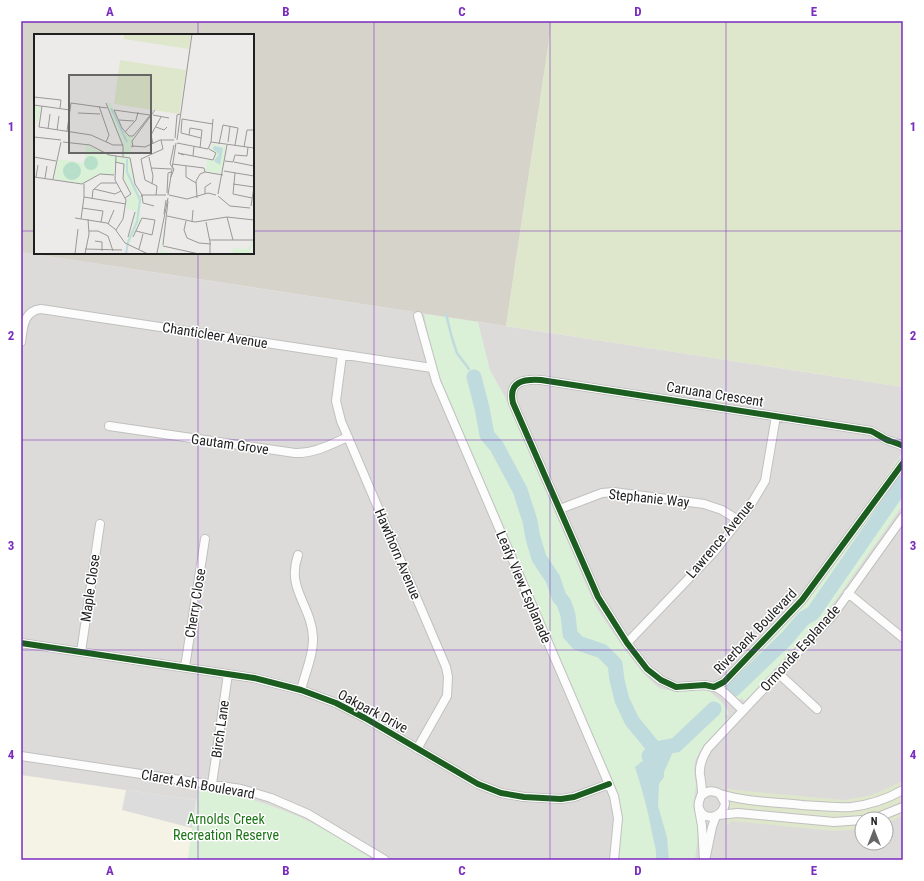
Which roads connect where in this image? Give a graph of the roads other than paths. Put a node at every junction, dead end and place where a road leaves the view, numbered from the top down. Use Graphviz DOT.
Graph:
graph roads {
  1 [pos="418,316"];
  2 [pos="21,342"];
  3 [pos="342,355"];
  4 [pos="432,368"];
  5 [pos="520,382"];
  6 [pos="776,416"];
  7 [pos="109,426"];
  8 [pos="348,437"];
  9 [pos="903,446"];
  10 [pos="903,463"];
  11 [pos="560,509"];
  12 [pos="903,517"];
  13 [pos="738,520"];
  14 [pos="100,524"];
  15 [pos="205,539"];
  16 [pos="298,554"];
  17 [pos="848,593"];
  18 [pos="903,638"];
  19 [pos="21,643"];
  20 [pos="627,643"];
  21 [pos="81,652"];
  22 [pos="185,668"];
  23 [pos="778,673"];
  24 [pos="228,674"];
  25 [pos="714,687"];
  26 [pos="301,690"];
  27 [pos="743,710"];
  28 [pos="817,710"];
  29 [pos="417,749"];
  30 [pos="21,756"];
  31 [pos="700,776"];
  32 [pos="212,784"];
  33 [pos="609,784"];
  34 [pos="903,790"];
  35 [pos="718,793"];
  36 [pos="701,796"];
  37 [pos="903,807"];
  38 [pos="699,808"];
  39 [pos="893,811"];
  40 [pos="717,816"];
  41 [pos="854,821"];
  42 [pos="385,860"];
  43 [pos="614,860"];
  44 [pos="704,860"];
  1 -- 4 [label="street, Leafy View Esplanade"];
  2 -- 3 [label="street, Chanticleer Avenue"];
  3 -- 4 [label="street, Chanticleer Avenue"];
  3 -- 8 [label="street, Hawthorn Avenue"];
  4 -- 33 [label="street, Leafy View Esplanade"];
  5 -- 6 [label="street, Caruana Crescent"];
  5 -- 11 [label="street, Riverbank Boulevard"];
  6 -- 9 [label="street, Caruana Crescent"];
  6 -- 13 [label="street, Lawrence Avenue"];
  7 -- 8 [label="street, Gautam Grove"];
  8 -- 29 [label="street, Hawthorn Avenue"];
  10 -- 25 [label="street, Riverbank Boulevard"];
  11 -- 13 [label="street, Stephanie Way"];
  11 -- 20 [label="street, Riverbank Boulevard"];
  12 -- 17 [label="street, Ormonde Esplanade"];
  13 -- 20 [label="street, Lawrence Avenue"];
  14 -- 21 [label="street, Maple Close"];
  15 -- 22 [label="street, Cherry Close"];
  16 -- 26 [label="street"];
  17 -- 18 [label="street"];
  17 -- 23 [label="street, Ormonde Esplanade"];
  19 -- 21 [label="street, Oakpark Drive"];
  20 -- 25 [label="street, Riverbank Boulevard"];
  21 -- 22 [label="street, Oakpark Drive"];
  22 -- 24 [label="street, Oakpark Drive"];
  23 -- 27 [label="street, Ormonde Esplanade"];
  23 -- 28 [label="street"];
  24 -- 26 [label="street, Oakpark Drive"];
  24 -- 32 [label="street, Birch Lane"];
  25 -- 27 [label="street, Riverbank Boulevard"];
  26 -- 29 [label="street, Oakpark Drive"];
  27 -- 31 [label="street, Ormonde Esplanade"];
  29 -- 33 [label="street, Oakpark Drive"];
  30 -- 32 [label="street, Claret Ash Boulevard"];
  31 -- 35 [label="street"];
  31 -- 36 [label="street, Ormonde Esplanade"];
  32 -- 42 [label="street, Claret Ash Boulevard"];
  33 -- 43 [label="street, Leafy View Esplanade"];
  34 -- 35 [label="street"];
  35 -- 36 [label="street"];
  35 -- 40 [label="street"];
  36 -- 38 [label="street"];
  37 -- 39 [label="street"];
  38 -- 40 [label="street"];
  38 -- 44 [label="street"];
  40 -- 41 [label="street"];
  40 -- 44 [label="street"];
}
